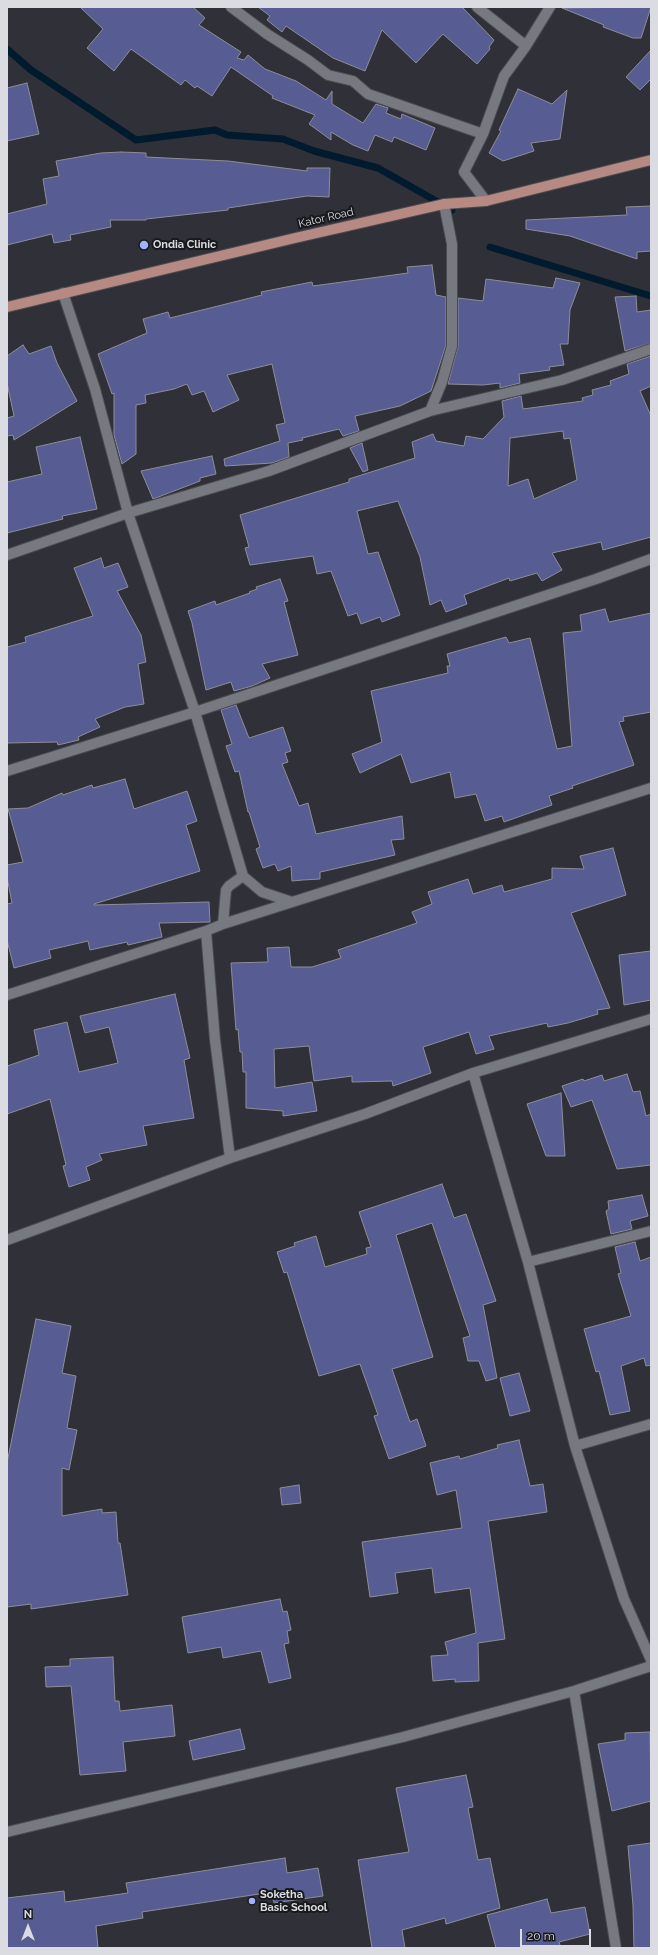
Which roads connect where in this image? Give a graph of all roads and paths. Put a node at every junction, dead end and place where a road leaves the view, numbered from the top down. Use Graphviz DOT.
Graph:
graph roads {
  1 [pos="231,7"];
  2 [pos="477,7"];
  3 [pos="550,7"];
  4 [pos="526,46"];
  5 [pos="483,134"];
  6 [pos="651,160"];
  7 [pos="486,201"];
  8 [pos="444,204"];
  9 [pos="63,293"];
  10 [pos="7,307"];
  11 [pos="651,349"];
  12 [pos="430,412"];
  13 [pos="128,513"];
  14 [pos="7,555"];
  15 [pos="651,559"];
  16 [pos="195,712"];
  17 [pos="7,771"];
  18 [pos="651,788"];
  19 [pos="243,876"];
  20 [pos="292,902"];
  21 [pos="223,924"];
  22 [pos="206,931"];
  23 [pos="7,996"];
  24 [pos="651,1019"];
  25 [pos="473,1073"];
  26 [pos="230,1158"];
  27 [pos="651,1231"];
  28 [pos="7,1240"];
  29 [pos="528,1262"];
  30 [pos="651,1424"];
  31 [pos="575,1446"];
  32 [pos="651,1660"];
  33 [pos="651,1666"];
  34 [pos="574,1691"];
  35 [pos="7,1832"];
  36 [pos="616,1948"];
  1 -- 5 [label="street"];
  2 -- 4 [label="street"];
  3 -- 4 [label="street"];
  4 -- 5 [label="street"];
  5 -- 7 [label="street"];
  6 -- 7 [label="main road, Kator Road"];
  7 -- 8 [label="main road, Kator Road"];
  8 -- 9 [label="main road, Kator Road"];
  8 -- 12 [label="street"];
  9 -- 10 [label="main road, Kator Road"];
  9 -- 13 [label="street"];
  11 -- 12 [label="street"];
  12 -- 13 [label="street"];
  13 -- 14 [label="street"];
  13 -- 16 [label="street"];
  15 -- 16 [label="street"];
  16 -- 17 [label="street"];
  16 -- 19 [label="street"];
  18 -- 20 [label="street"];
  19 -- 20 [label="street"];
  19 -- 21 [label="street"];
  20 -- 21 [label="street"];
  21 -- 22 [label="street"];
  22 -- 23 [label="street"];
  22 -- 26 [label="street"];
  24 -- 25 [label="street"];
  25 -- 26 [label="street"];
  25 -- 29 [label="street"];
  26 -- 28 [label="street"];
  27 -- 29 [label="street"];
  29 -- 31 [label="street"];
  30 -- 31 [label="street"];
  31 -- 32 [label="street"];
  33 -- 34 [label="street"];
  34 -- 35 [label="street"];
  34 -- 36 [label="street"];
}
